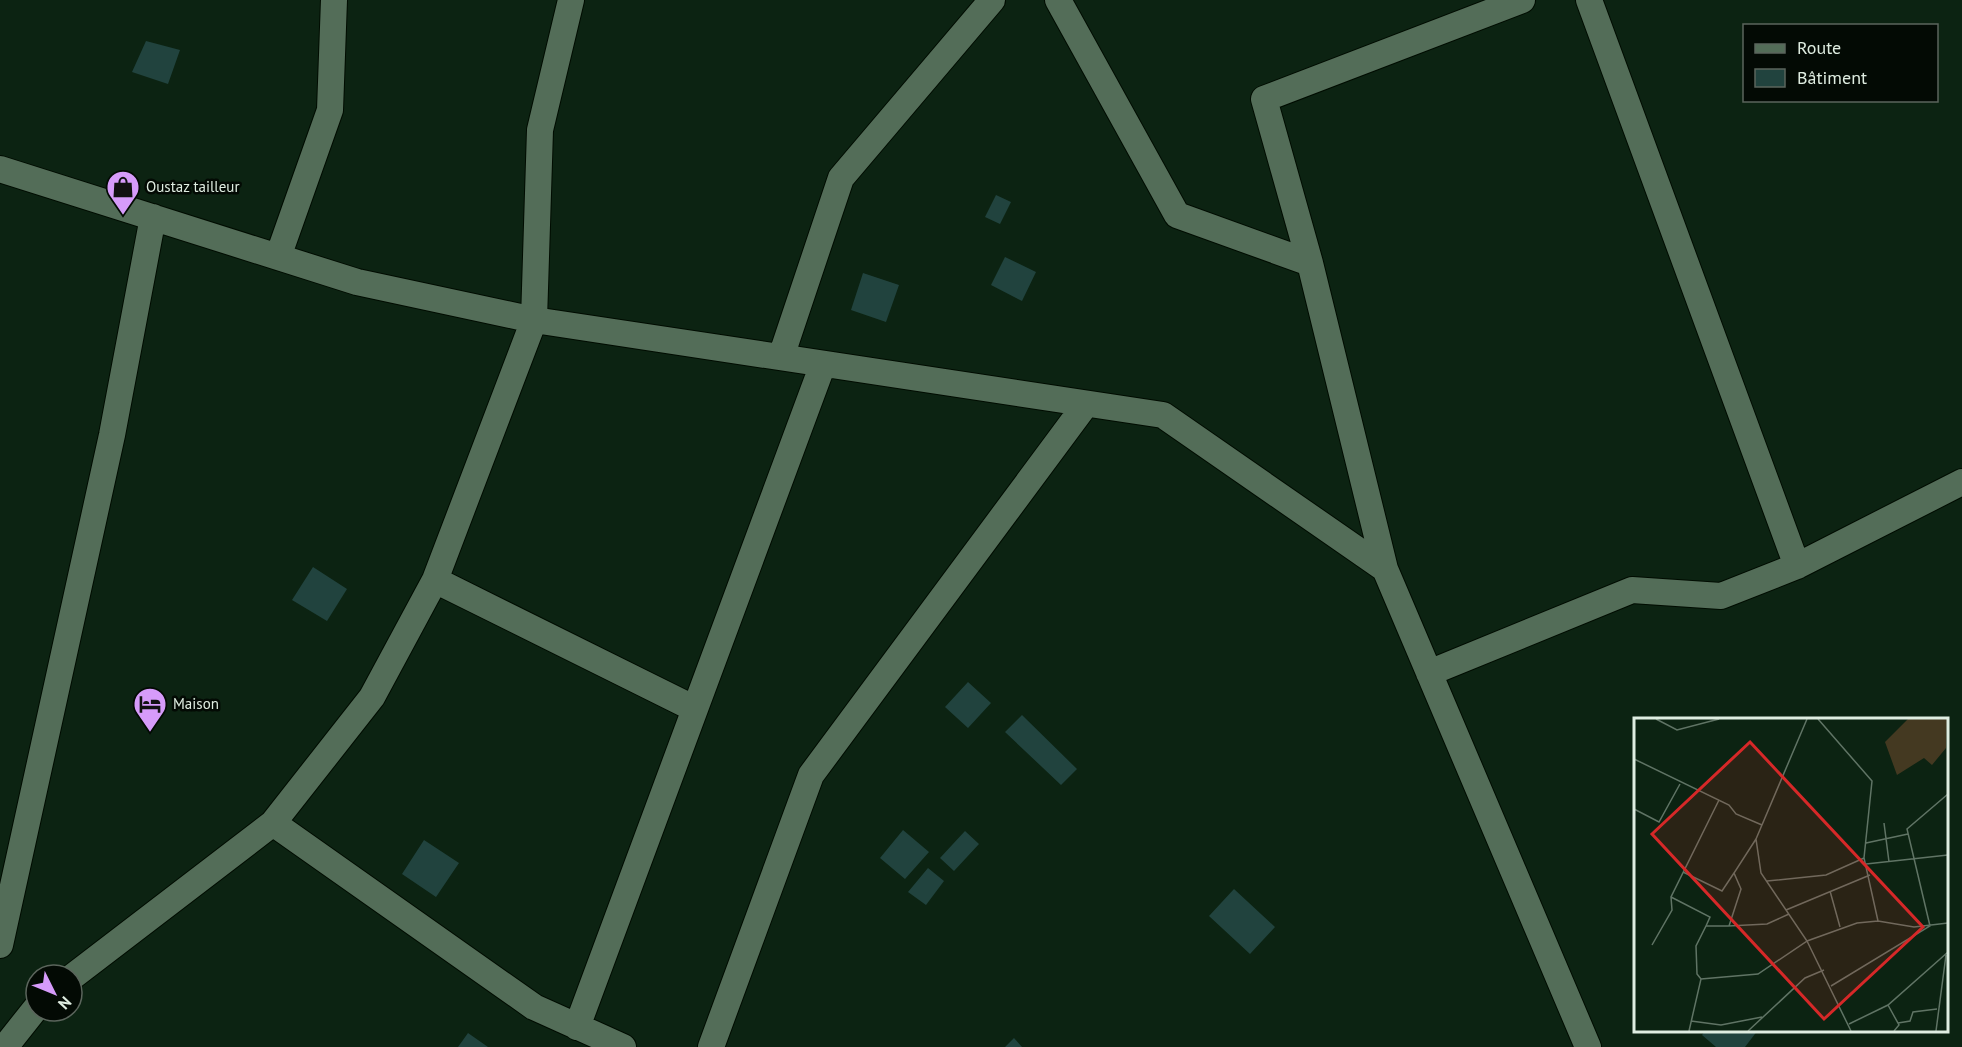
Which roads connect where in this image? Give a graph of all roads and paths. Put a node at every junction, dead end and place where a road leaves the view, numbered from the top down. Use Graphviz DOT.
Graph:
graph roads {
  1 [pos="334,0"];
  2 [pos="571,0"];
  3 [pos="992,0"];
  4 [pos="1058,0"];
  5 [pos="1522,0"];
  6 [pos="1589,0"];
  7 [pos="0,169"];
  8 [pos="153,218"];
  9 [pos="278,257"];
  10 [pos="1310,263"];
  11 [pos="534,320"];
  12 [pos="781,357"];
  13 [pos="823,364"];
  14 [pos="1086,404"];
  15 [pos="1962,482"];
  16 [pos="1797,566"];
  17 [pos="1385,569"];
  18 [pos="435,580"];
  19 [pos="1429,673"];
  20 [pos="695,709"];
  21 [pos="273,823"];
  22 [pos="0,945"];
  23 [pos="84,968"];
  24 [pos="24,1023"];
  25 [pos="577,1026"];
  26 [pos="5,1047"];
  27 [pos="623,1047"];
  28 [pos="711,1047"];
  29 [pos="1588,1047"];
  1 -- 9 [label="street"];
  2 -- 11 [label="street"];
  3 -- 12 [label="street"];
  4 -- 10 [label="street"];
  5 -- 10 [label="street"];
  6 -- 16 [label="street"];
  7 -- 8 [label="street"];
  8 -- 9 [label="street"];
  8 -- 22 [label="street"];
  9 -- 11 [label="street"];
  10 -- 17 [label="street"];
  11 -- 12 [label="street"];
  11 -- 18 [label="street"];
  12 -- 13 [label="street"];
  13 -- 14 [label="street"];
  13 -- 20 [label="street"];
  14 -- 17 [label="street"];
  14 -- 28 [label="street"];
  15 -- 16 [label="street"];
  16 -- 19 [label="street"];
  17 -- 19 [label="street"];
  18 -- 20 [label="street"];
  18 -- 21 [label="street"];
  19 -- 29 [label="street"];
  20 -- 25 [label="street"];
  21 -- 23 [label="street"];
  21 -- 25 [label="street"];
  24 -- 26 [label="street"];
  25 -- 27 [label="street"];
}
